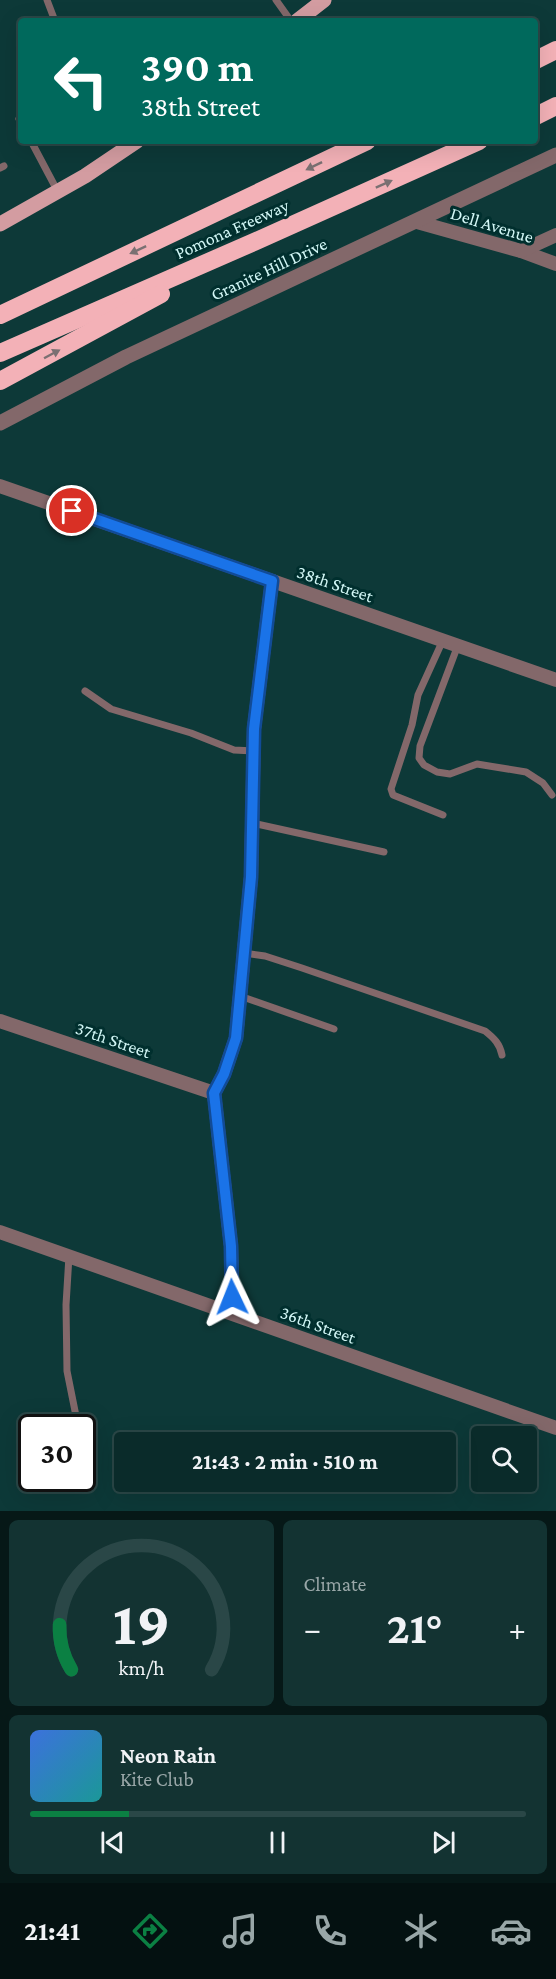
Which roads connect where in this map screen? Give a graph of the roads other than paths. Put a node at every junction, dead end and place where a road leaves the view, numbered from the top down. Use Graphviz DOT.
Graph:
graph roads {
  1 [pos="47,0"];
  2 [pos="276,0"];
  3 [pos="324,0"];
  4 [pos="54,18"];
  5 [pos="289,18"];
  6 [pos="301,18"];
  7 [pos="556,50"];
  8 [pos="538,59"];
  9 [pos="556,106"];
  10 [pos="538,115"];
  11 [pos="33,144"];
  12 [pos="133,144"];
  13 [pos="361,144"];
  14 [pos="472,144"];
  15 [pos="556,155"];
  16 [pos="57,192"];
  17 [pos="3,219"];
  18 [pos="417,222"];
  19 [pos="556,235"];
  20 [pos="254,242"];
  21 [pos="521,251"];
  22 [pos="556,264"];
  23 [pos="0,315"];
  24 [pos="0,353"];
  25 [pos="0,381"];
  26 [pos="0,423"];
  27 [pos="0,486"];
  28 [pos="272,581"];
  29 [pos="443,640"];
  30 [pos="458,645"];
  31 [pos="556,680"];
  32 [pos="85,691"];
  33 [pos="254,751"];
  34 [pos="552,795"];
  35 [pos="443,815"];
  36 [pos="252,823"];
  37 [pos="384,852"];
  38 [pos="244,953"];
  39 [pos="240,996"];
  40 [pos="0,1021"];
  41 [pos="334,1029"];
  42 [pos="502,1055"];
  43 [pos="214,1093"];
  44 [pos="0,1232"];
  45 [pos="69,1256"];
  46 [pos="230,1312"];
  47 [pos="76,1414"];
  48 [pos="556,1428"];
  1 -- 4 [label="lane"];
  2 -- 5 [label="lane"];
  3 -- 6 [label="main road"];
  7 -- 8 [label="highway"];
  9 -- 10 [label="highway"];
  11 -- 16 [label="lane"];
  12 -- 16 [label="main road"];
  13 -- 23 [label="highway, Pomona Freeway, one-way"];
  20 -- 14 [label="highway, Pomona Freeway, one-way"];
  15 -- 18 [label="street, Granite Hill Drive"];
  16 -- 17 [label="main road"];
  18 -- 21 [label="street, Dell Avenue"];
  18 -- 26 [label="street, Granite Hill Drive"];
  19 -- 21 [label="street"];
  20 -- 24 [label="highway, Pomona Freeway"];
  25 -- 20 [label="highway, one-way"];
  21 -- 22 [label="street, Dell Avenue"];
  27 -- 28 [label="street, 38th Street"];
  28 -- 29 [label="street, 38th Street"];
  28 -- 33 [label="street"];
  29 -- 30 [label="street, 38th Street"];
  29 -- 35 [label="lane"];
  30 -- 31 [label="street, 38th Street"];
  30 -- 34 [label="lane"];
  32 -- 33 [label="lane"];
  33 -- 36 [label="street"];
  36 -- 37 [label="lane"];
  36 -- 38 [label="street"];
  38 -- 39 [label="street"];
  38 -- 42 [label="lane"];
  39 -- 41 [label="lane"];
  39 -- 43 [label="street"];
  40 -- 43 [label="street, 37th Street"];
  43 -- 46 [label="street"];
  44 -- 45 [label="street, 36th Street"];
  45 -- 46 [label="street, 36th Street"];
  45 -- 47 [label="lane"];
  46 -- 48 [label="street, 36th Street"];
}
